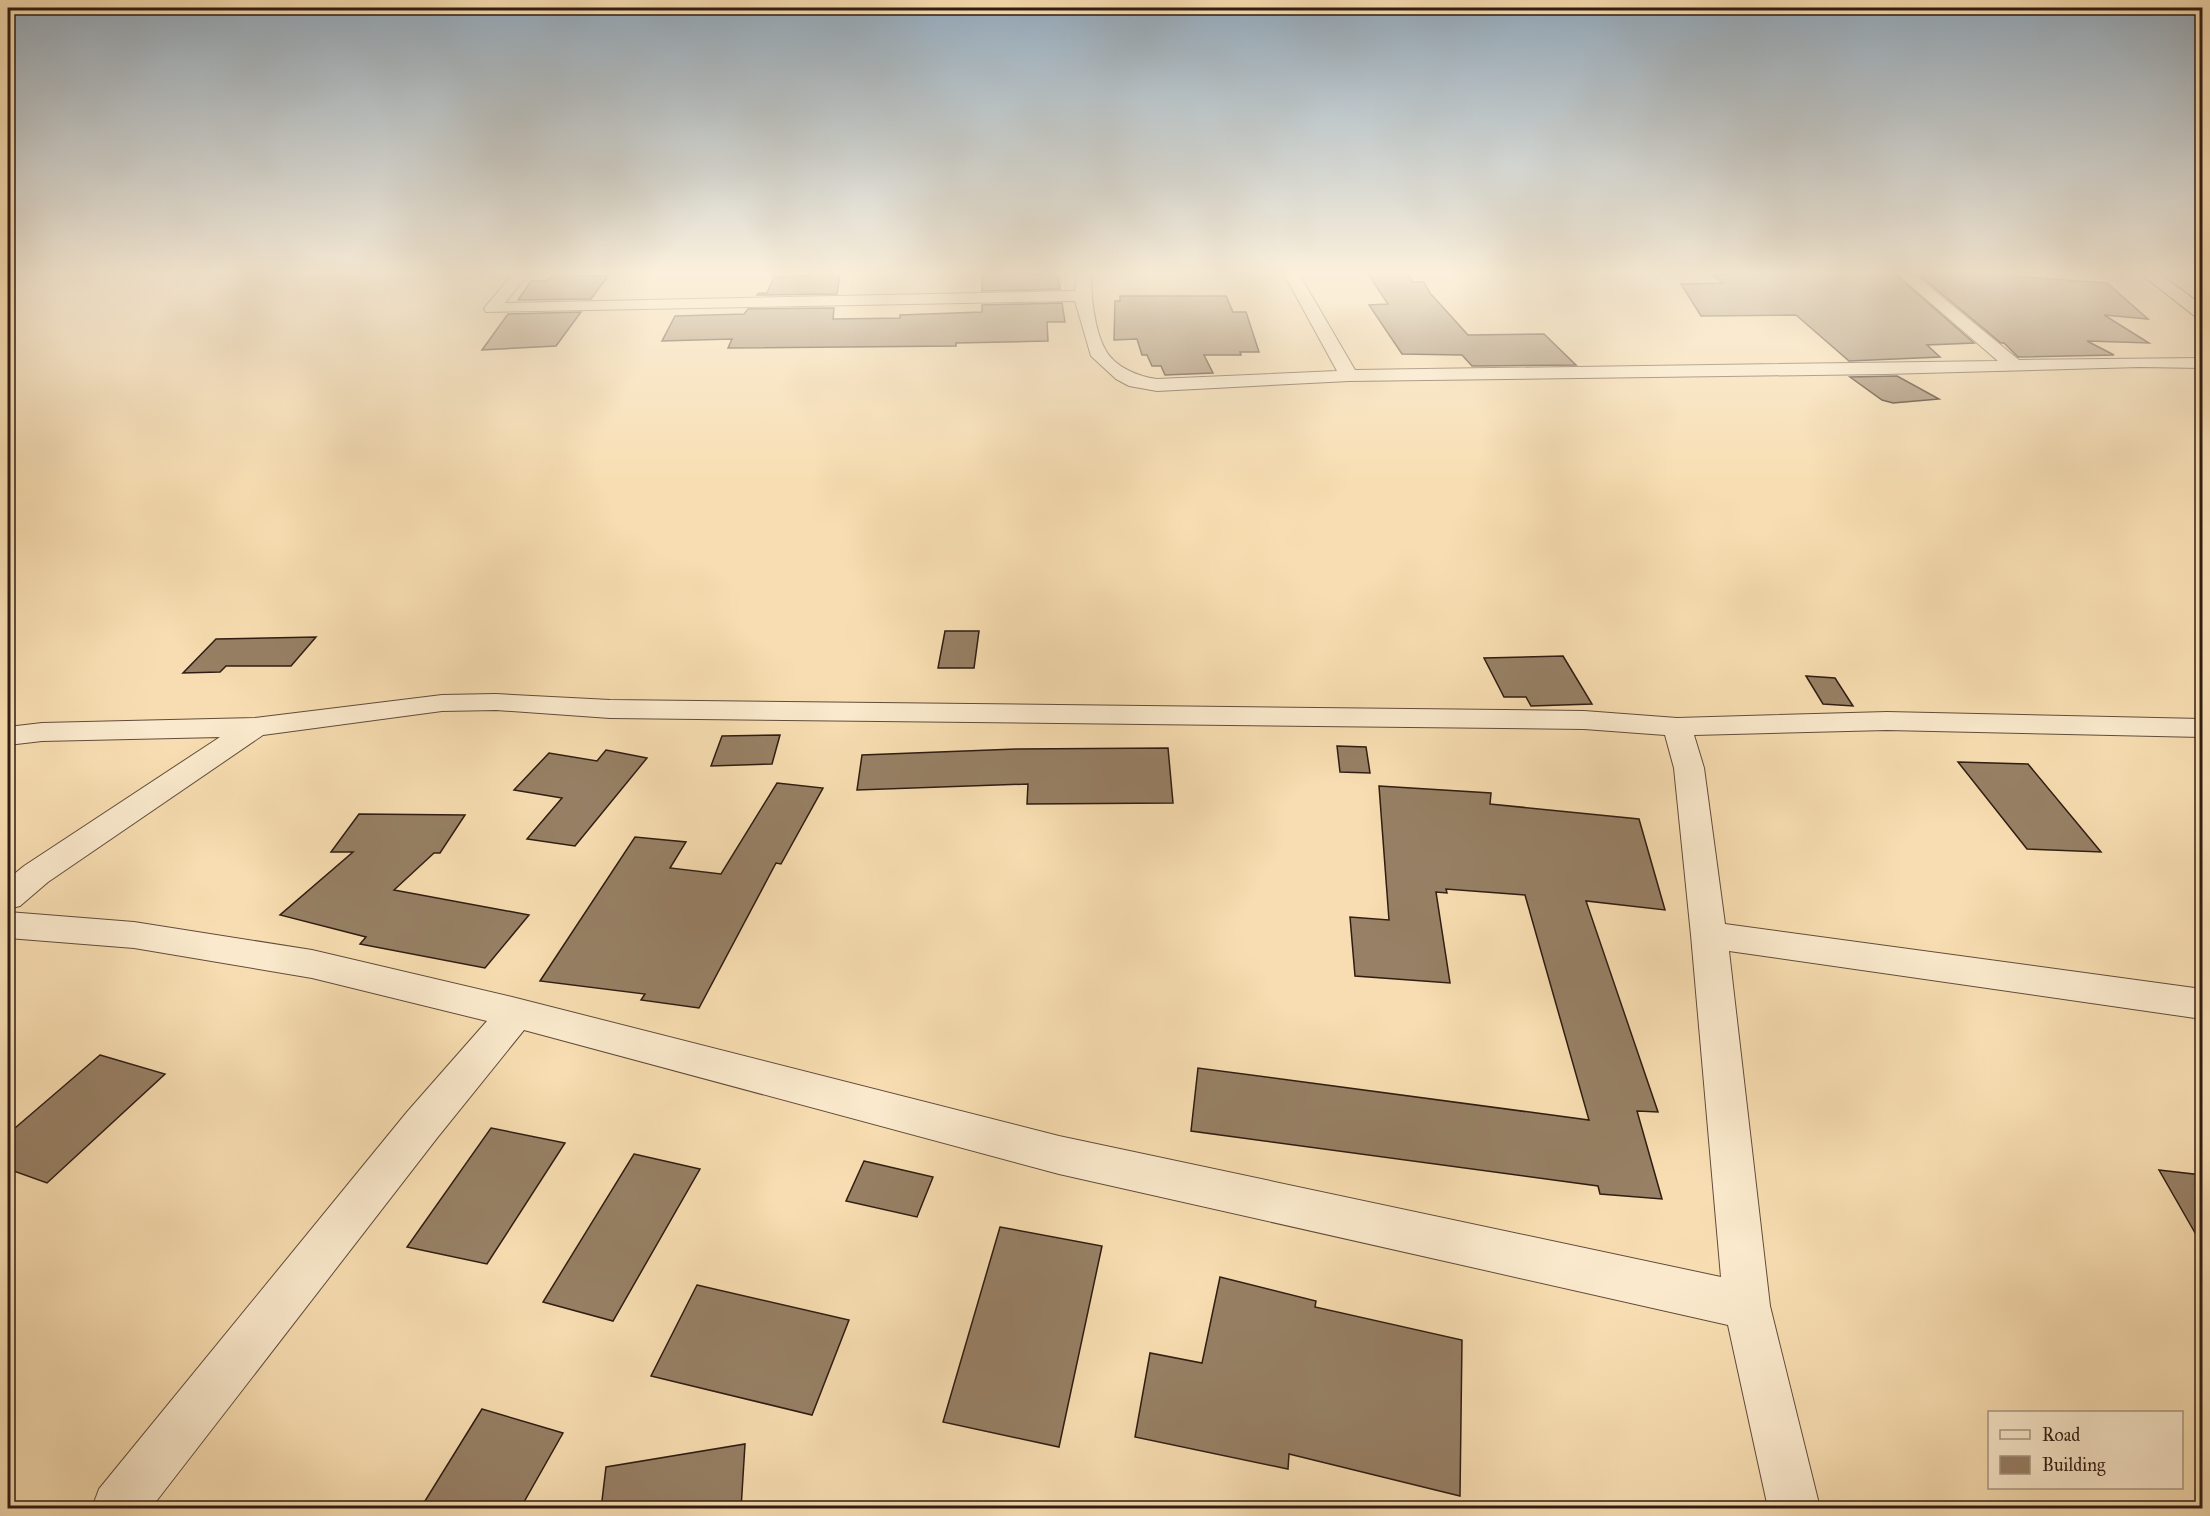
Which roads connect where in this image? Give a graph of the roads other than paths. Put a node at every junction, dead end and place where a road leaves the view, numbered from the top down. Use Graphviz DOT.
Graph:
graph roads {
  1 [pos="1095,345"];
  2 [pos="1331,345"];
  3 [pos="1989,345"];
  4 [pos="2202,363"];
  5 [pos="2013,365"];
  6 [pos="1349,376"];
  7 [pos="255,727"];
  8 [pos="1677,727"];
  9 [pos="2202,728"];
  10 [pos="8,736"];
  11 [pos="8,897"];
  12 [pos="8,924"];
  13 [pos="1709,935"];
  14 [pos="2202,1004"];
  15 [pos="516,1013"];
  16 [pos="1747,1306"];
  17 [pos="118,1509"];
  18 [pos="1794,1509"];
  1 -- 6 [label="street"];
  2 -- 6 [label="street"];
  3 -- 5 [label="street"];
  4 -- 5 [label="street"];
  5 -- 6 [label="street"];
  7 -- 8 [label="street"];
  7 -- 10 [label="street"];
  7 -- 11 [label="street"];
  8 -- 9 [label="street"];
  8 -- 13 [label="street"];
  12 -- 15 [label="street"];
  13 -- 14 [label="street"];
  13 -- 16 [label="street"];
  15 -- 16 [label="street"];
  15 -- 17 [label="street"];
  16 -- 18 [label="street"];
}
